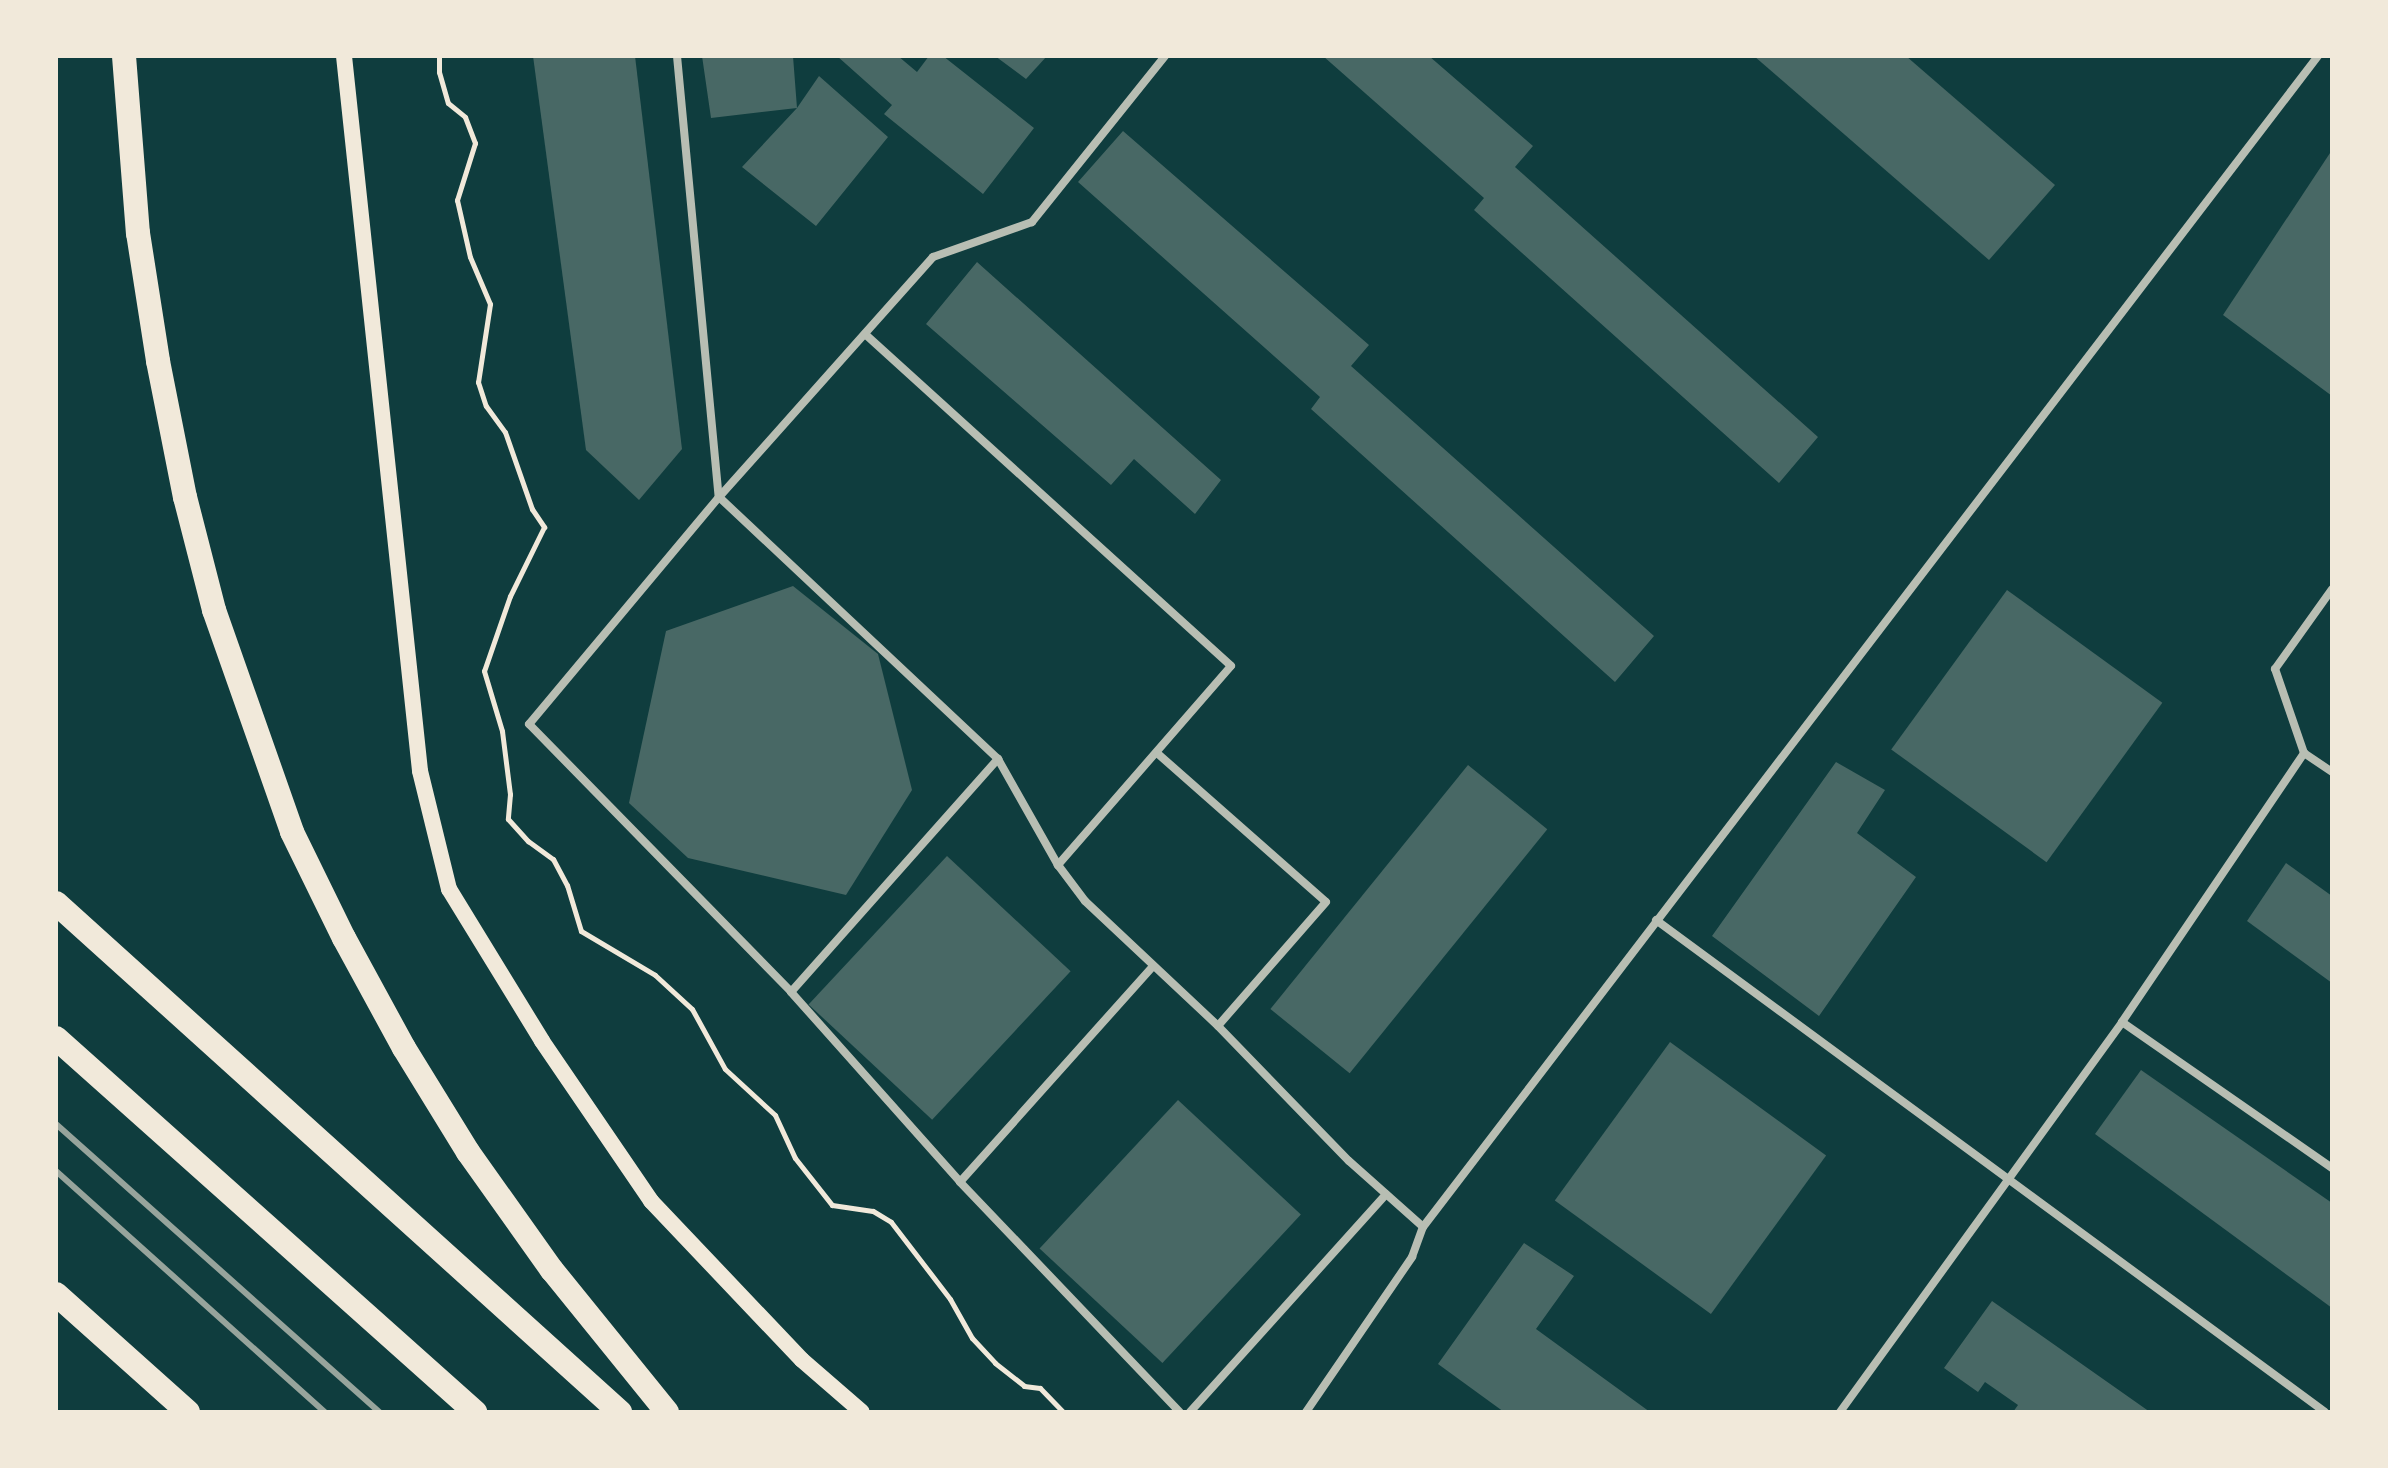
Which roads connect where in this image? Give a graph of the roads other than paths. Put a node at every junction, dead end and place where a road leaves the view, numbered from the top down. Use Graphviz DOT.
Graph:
graph roads {
  1 [pos="124,56"];
  2 [pos="344,56"];
  3 [pos="677,56"];
  4 [pos="1165,56"];
  5 [pos="2318,56"];
  6 [pos="865,334"];
  7 [pos="719,497"];
  8 [pos="2332,589"];
  9 [pos="1157,753"];
  10 [pos="2304,753"];
  11 [pos="998,759"];
  12 [pos="2332,772"];
  13 [pos="1058,865"];
  14 [pos="56,903"];
  15 [pos="1656,920"];
  16 [pos="1153,966"];
  17 [pos="791,992"];
  18 [pos="2122,1022"];
  19 [pos="1218,1026"];
  20 [pos="56,1038"];
  21 [pos="2332,1168"];
  22 [pos="2007,1181"];
  23 [pos="960,1182"];
  24 [pos="1386,1194"];
  25 [pos="1423,1227"];
  26 [pos="56,1294"];
  27 [pos="188,1412"];
  28 [pos="475,1412"];
  29 [pos="620,1412"];
  30 [pos="667,1412"];
  31 [pos="862,1412"];
  32 [pos="1180,1412"];
  33 [pos="1190,1412"];
  34 [pos="1306,1412"];
  35 [pos="1840,1412"];
  36 [pos="2325,1412"];
  1 -- 30 [label="highway"];
  2 -- 31 [label="main road"];
  3 -- 7 [label="street"];
  4 -- 6 [label="street"];
  5 -- 15 [label="street"];
  6 -- 7 [label="street"];
  6 -- 9 [label="street"];
  7 -- 11 [label="street"];
  7 -- 17 [label="street"];
  8 -- 10 [label="street"];
  9 -- 13 [label="street"];
  9 -- 19 [label="street"];
  10 -- 12 [label="street"];
  10 -- 18 [label="street"];
  11 -- 13 [label="street"];
  11 -- 17 [label="street"];
  13 -- 16 [label="street"];
  14 -- 29 [label="highway"];
  15 -- 22 [label="street"];
  15 -- 25 [label="street"];
  16 -- 19 [label="street"];
  16 -- 23 [label="street"];
  17 -- 23 [label="street"];
  18 -- 21 [label="street"];
  18 -- 22 [label="street"];
  19 -- 24 [label="street"];
  20 -- 28 [label="highway"];
  22 -- 35 [label="street"];
  22 -- 36 [label="street"];
  23 -- 32 [label="street"];
  24 -- 25 [label="street"];
  24 -- 33 [label="street"];
  25 -- 34 [label="street"];
  26 -- 27 [label="highway"];
}
